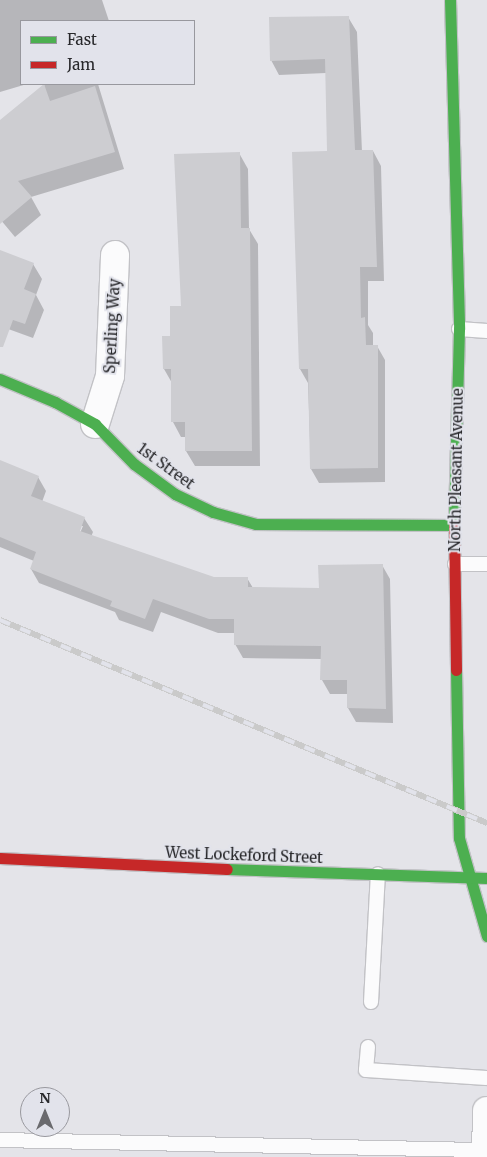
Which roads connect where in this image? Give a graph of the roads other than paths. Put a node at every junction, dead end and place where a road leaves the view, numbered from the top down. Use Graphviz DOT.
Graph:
graph roads {
  1 [pos="450,0"];
  2 [pos="115,255"];
  3 [pos="459,330"];
  4 [pos="487,331"];
  5 [pos="0,379"];
  6 [pos="95,424"];
  7 [pos="454,525"];
  8 [pos="455,564"];
  9 [pos="487,564"];
  10 [pos="0,858"];
  11 [pos="378,874"];
  12 [pos="469,877"];
  13 [pos="487,878"];
  14 [pos="487,936"];
  15 [pos="371,1002"];
  16 [pos="368,1046"];
  17 [pos="487,1078"];
  18 [pos="487,1111"];
  19 [pos="0,1140"];
  20 [pos="486,1154"];
  1 -- 3 [label="street, North Pleasant Avenue"];
  2 -- 6 [label="street, Sperling Way"];
  3 -- 4 [label="lane"];
  3 -- 7 [label="street, North Pleasant Avenue"];
  5 -- 6 [label="street, 1st Street"];
  6 -- 7 [label="street, 1st Street"];
  7 -- 8 [label="street, North Pleasant Avenue"];
  8 -- 9 [label="lane"];
  8 -- 12 [label="street, North Pleasant Avenue"];
  10 -- 11 [label="street, West Lockeford Street"];
  11 -- 12 [label="street, West Lockeford Street"];
  11 -- 15 [label="lane"];
  12 -- 13 [label="street, West Lockeford Street"];
  12 -- 14 [label="street, North Pleasant Avenue"];
  16 -- 17 [label="lane"];
  18 -- 20 [label="street"];
  19 -- 20 [label="lane"];
}
